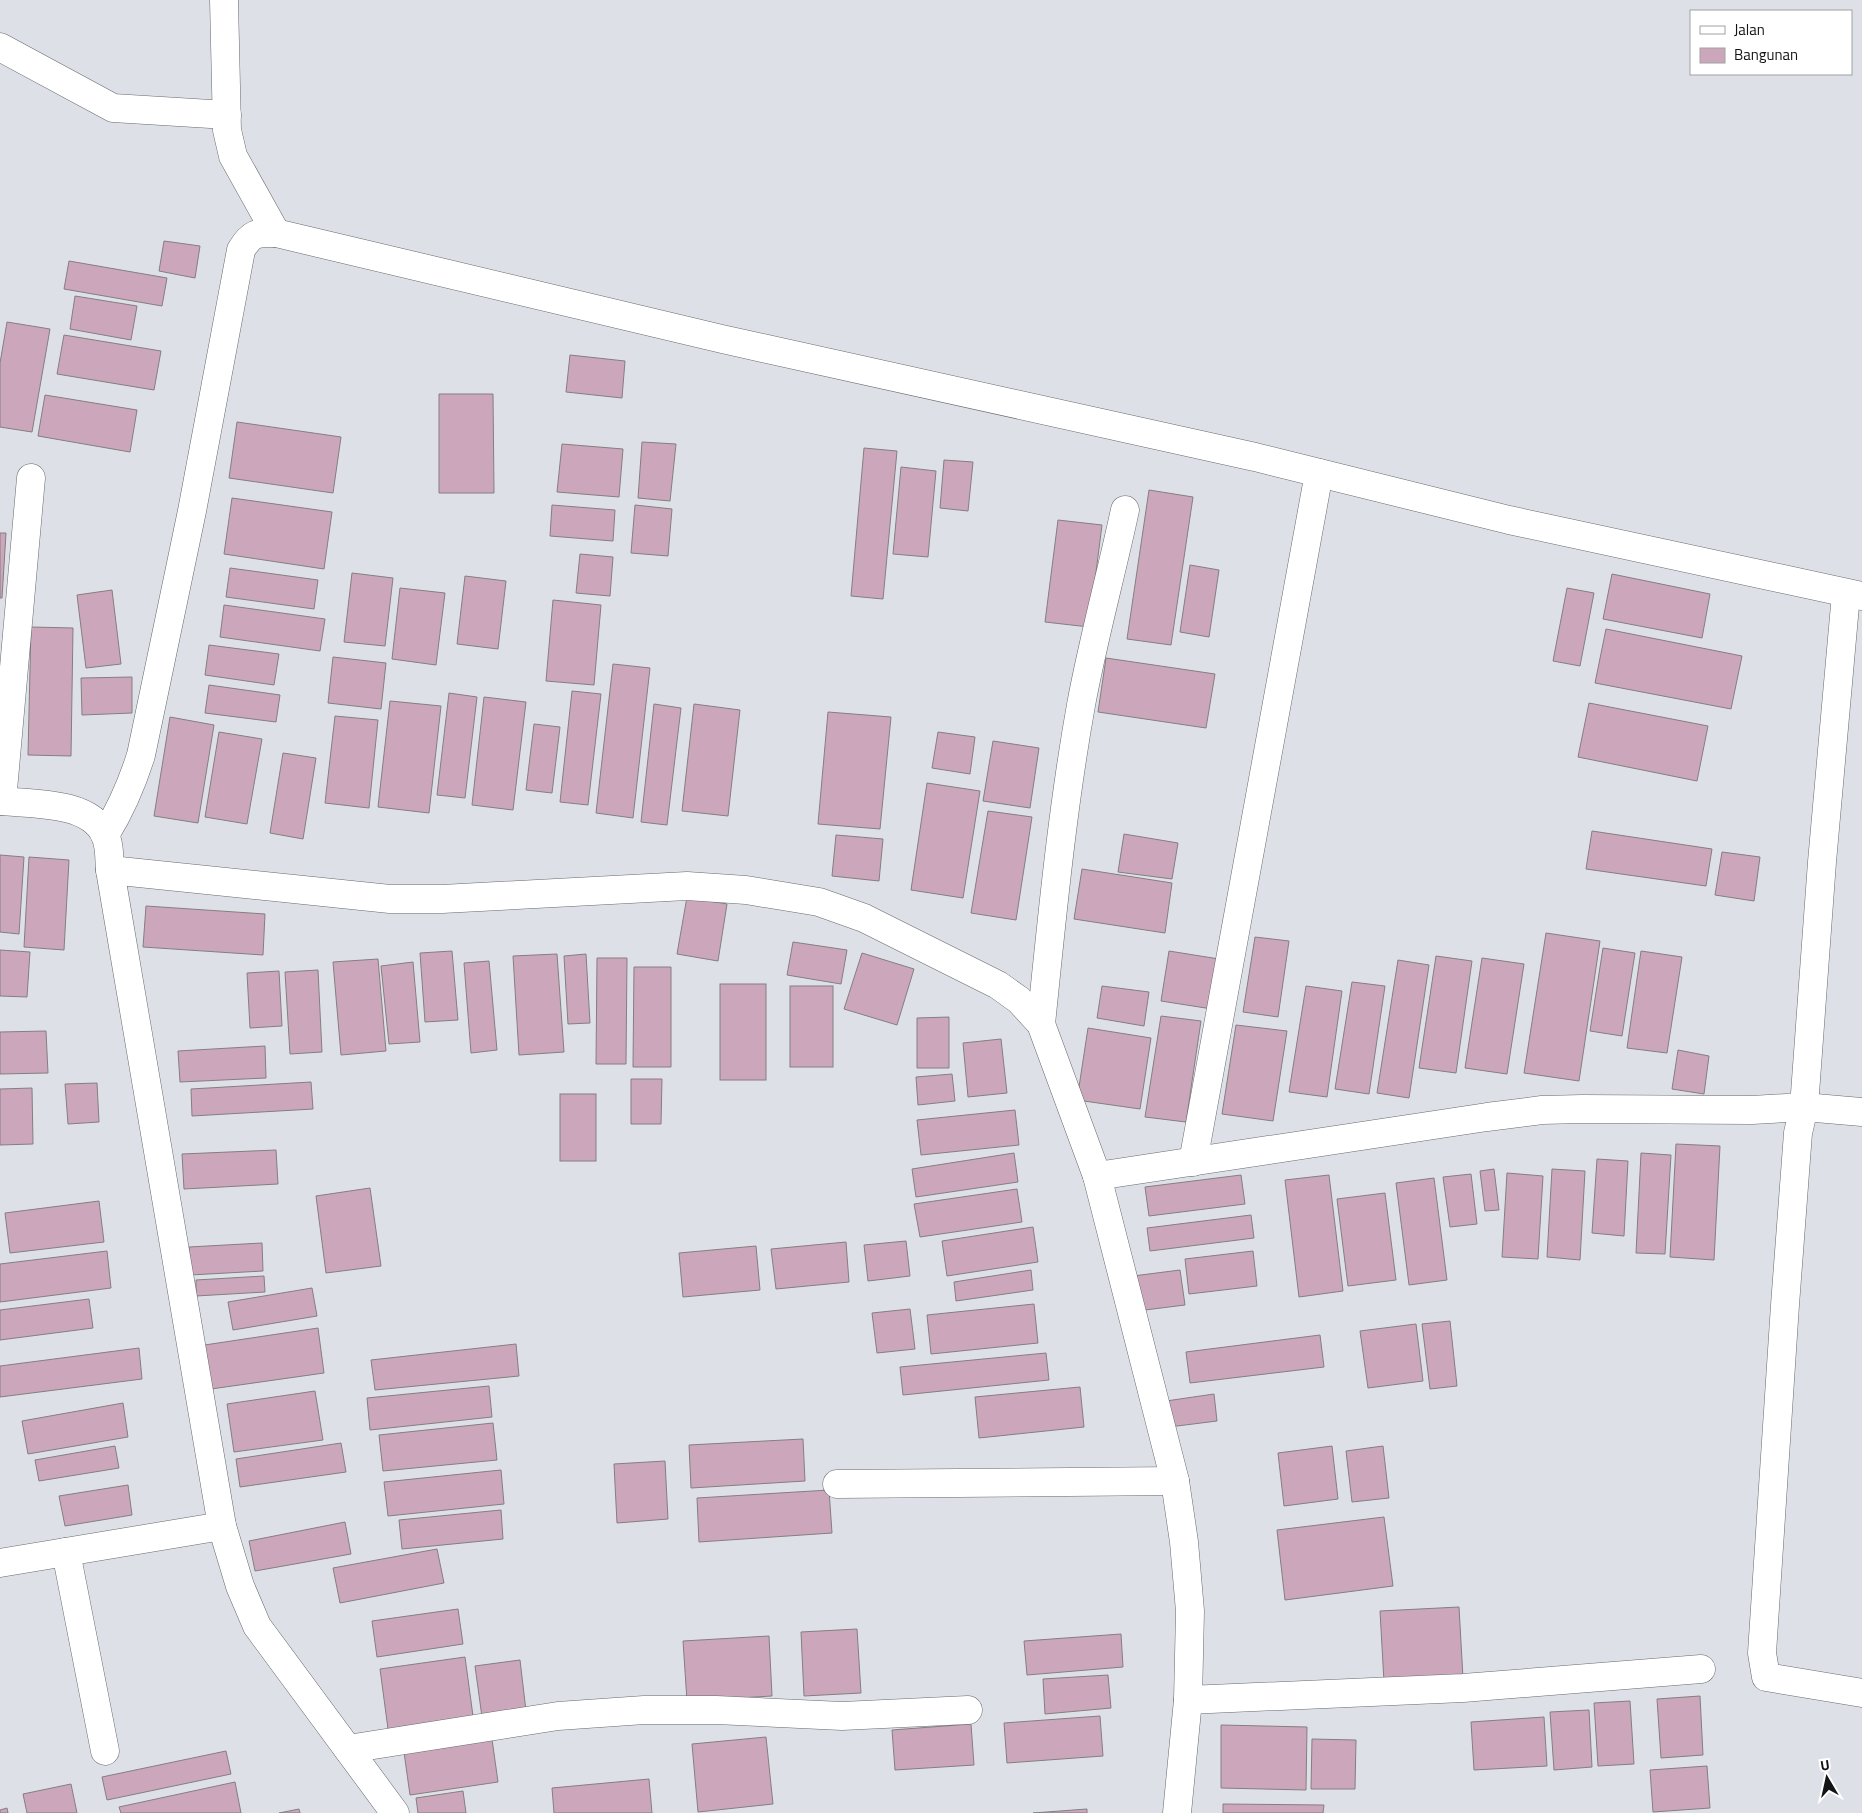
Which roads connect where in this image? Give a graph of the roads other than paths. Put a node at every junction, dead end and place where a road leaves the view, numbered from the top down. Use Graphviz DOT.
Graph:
graph roads {
  1 [pos="224,0"];
  2 [pos="0,47"];
  3 [pos="226,115"];
  4 [pos="276,233"];
  5 [pos="1319,473"];
  6 [pos="32,478"];
  7 [pos="1125,510"];
  8 [pos="1850,602"];
  9 [pos="1,801"];
  10 [pos="106,835"];
  11 [pos="110,870"];
  12 [pos="1042,1024"];
  13 [pos="1804,1107"];
  14 [pos="1862,1112"];
  15 [pos="1193,1162"];
  16 [pos="1097,1176"];
  17 [pos="1175,1481"];
  18 [pos="838,1484"];
  19 [pos="222,1526"];
  20 [pos="66,1552"];
  21 [pos="0,1563"];
  22 [pos="1701,1669"];
  23 [pos="1862,1693"];
  24 [pos="1188,1700"];
  25 [pos="968,1710"];
  26 [pos="348,1749"];
  27 [pos="105,1751"];
  28 [pos="395,1813"];
  29 [pos="1177,1813"];
  1 -- 3 [label="street"];
  2 -- 3 [label="street"];
  3 -- 4 [label="street"];
  4 -- 5 [label="street"];
  4 -- 10 [label="street"];
  5 -- 8 [label="street"];
  5 -- 15 [label="street"];
  6 -- 9 [label="street"];
  7 -- 12 [label="street"];
  8 -- 13 [label="street"];
  9 -- 10 [label="street"];
  10 -- 11 [label="street"];
  11 -- 12 [label="street"];
  11 -- 19 [label="street"];
  12 -- 16 [label="street"];
  13 -- 14 [label="street"];
  13 -- 15 [label="street"];
  13 -- 23 [label="street"];
  15 -- 16 [label="street"];
  16 -- 17 [label="street"];
  17 -- 18 [label="street"];
  17 -- 24 [label="street"];
  19 -- 20 [label="street"];
  19 -- 26 [label="street"];
  20 -- 21 [label="street"];
  20 -- 27 [label="street"];
  22 -- 24 [label="street"];
  24 -- 29 [label="street"];
  25 -- 26 [label="street"];
  26 -- 28 [label="street"];
}
